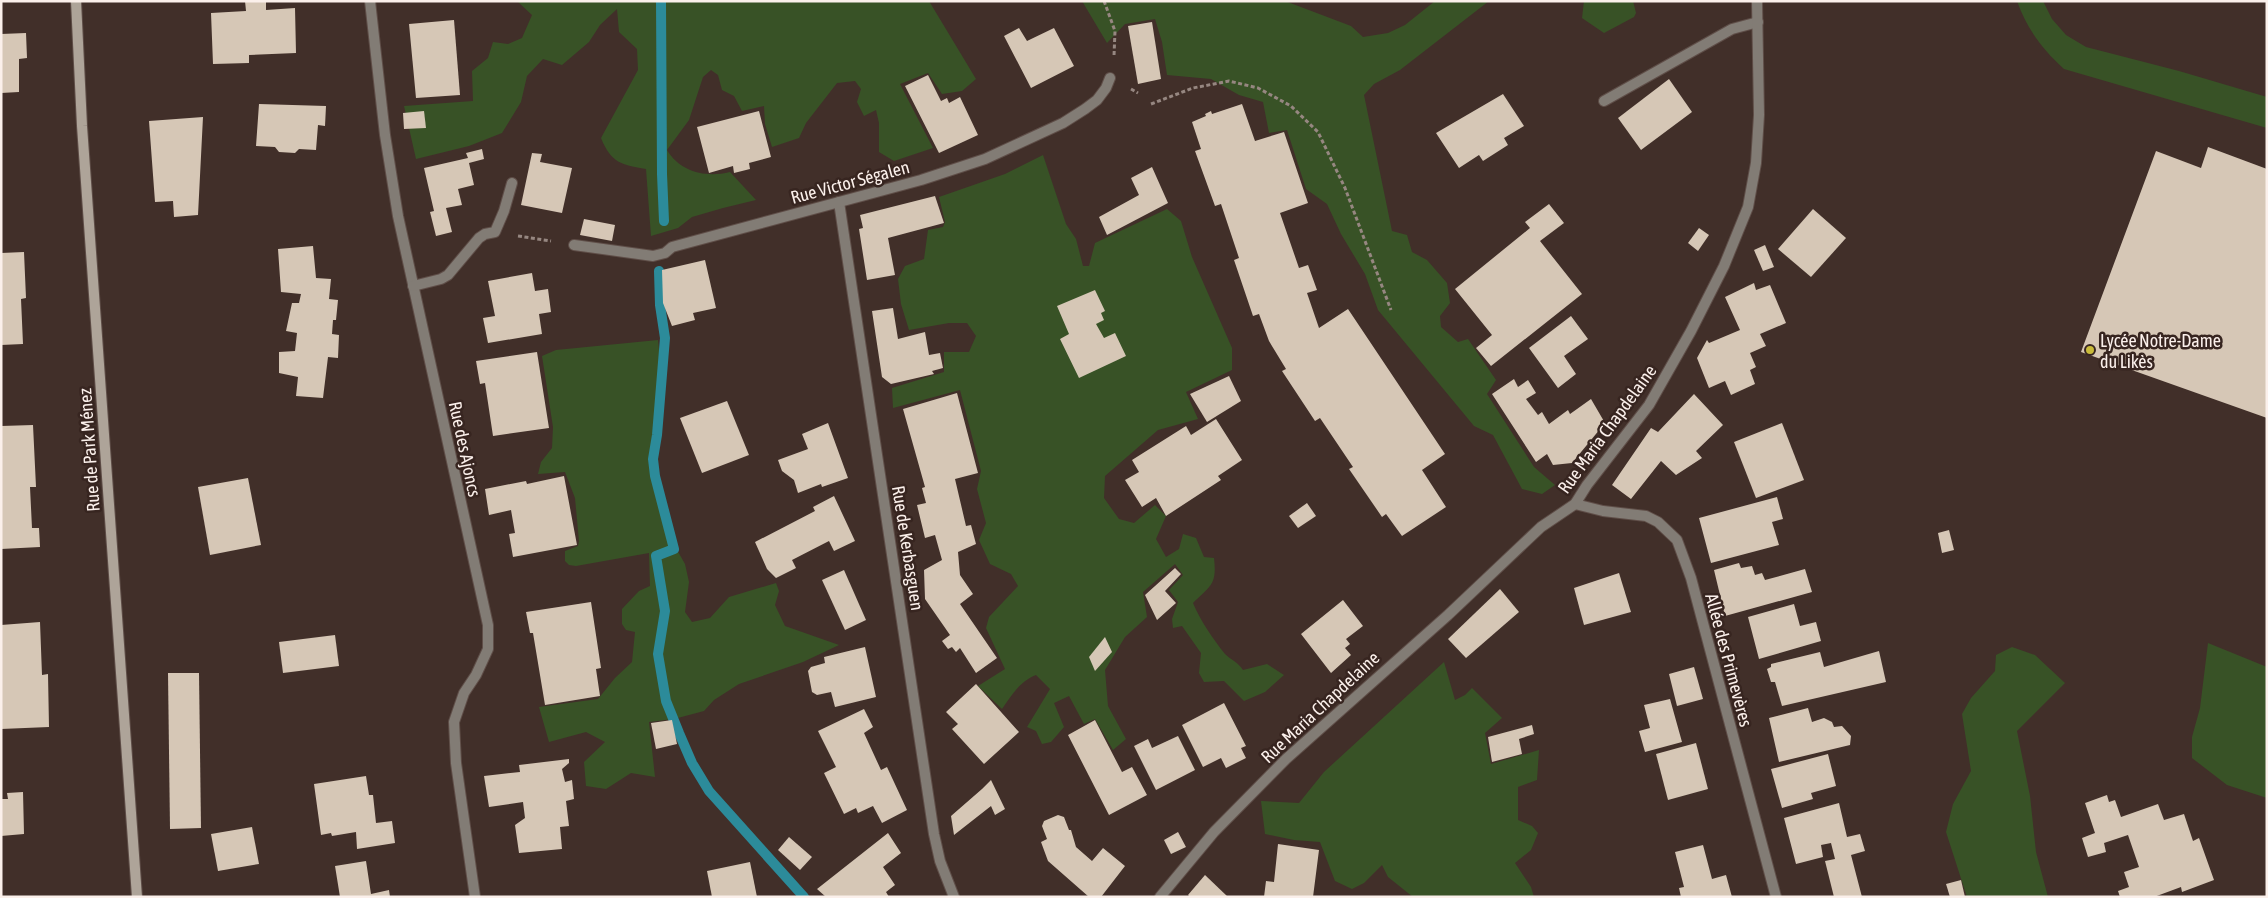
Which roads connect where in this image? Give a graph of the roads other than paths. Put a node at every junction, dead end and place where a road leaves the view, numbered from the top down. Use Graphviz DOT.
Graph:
graph roads {
  1 [pos="76,1"];
  2 [pos="370,1"];
  3 [pos="1757,1"];
  4 [pos="1758,22"];
  5 [pos="1110,78"];
  6 [pos="1604,101"];
  7 [pos="512,183"];
  8 [pos="839,202"];
  9 [pos="574,245"];
  10 [pos="414,286"];
  11 [pos="1575,504"];
  12 [pos="137,897"];
  13 [pos="475,897"];
  14 [pos="954,897"];
  15 [pos="1160,897"];
  16 [pos="1776,897"];
  1 -- 12 [label="street, Rue de Park Ménez"];
  2 -- 10 [label="street, Rue des Ajoncs"];
  3 -- 4 [label="street, Rue Maria Chapdelaine"];
  4 -- 6 [label="street"];
  4 -- 11 [label="street, Rue Maria Chapdelaine"];
  5 -- 8 [label="street, Rue Victor Ségalen"];
  7 -- 10 [label="street"];
  8 -- 9 [label="street, Rue Victor Ségalen"];
  8 -- 14 [label="street, Rue de Kerbasguen"];
  10 -- 13 [label="street, Rue des Ajoncs"];
  11 -- 15 [label="street, Rue Maria Chapdelaine"];
  11 -- 16 [label="street, Allée des Primevères"];
}
